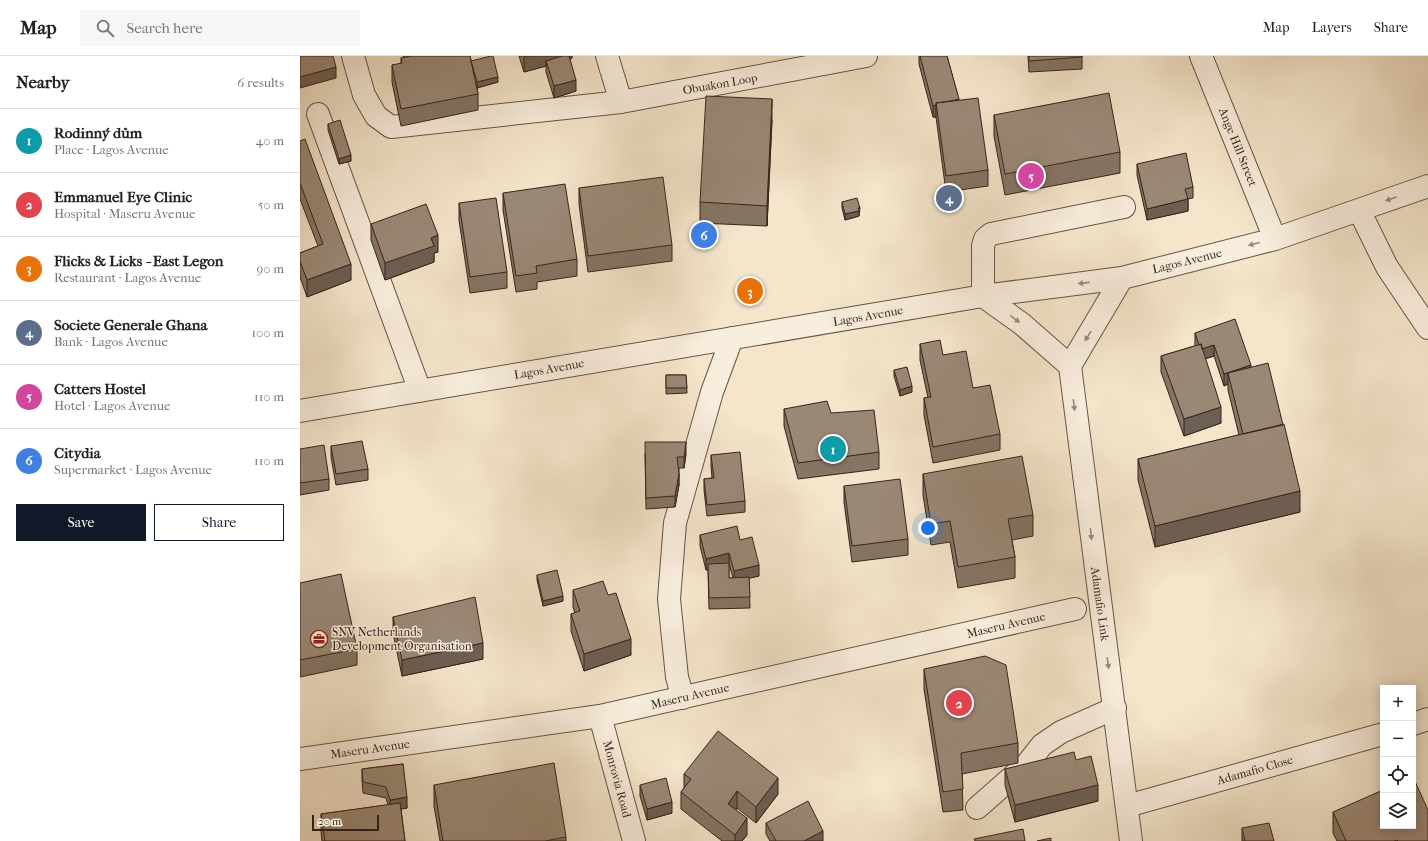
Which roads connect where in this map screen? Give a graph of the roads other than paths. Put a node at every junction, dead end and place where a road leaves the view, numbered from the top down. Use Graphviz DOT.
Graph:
graph roads {
  1 [pos="353,56"];
  2 [pos="607,56"];
  3 [pos="866,56"];
  4 [pos="1201,56"];
  5 [pos="621,102"];
  6 [pos="318,114"];
  7 [pos="1428,186"];
  8 [pos="1124,207"];
  9 [pos="1359,210"];
  10 [pos="1275,239"];
  11 [pos="1122,278"];
  12 [pos="983,296"];
  13 [pos="1428,328"];
  14 [pos="732,338"];
  15 [pos="1070,366"];
  16 [pos="420,391"];
  17 [pos="300,411"];
  18 [pos="1075,609"];
  19 [pos="684,698"];
  20 [pos="1115,708"];
  21 [pos="600,716"];
  22 [pos="1428,719"];
  23 [pos="1416,723"];
  24 [pos="1380,735"];
  25 [pos="300,759"];
  26 [pos="1127,806"];
  27 [pos="977,808"];
  28 [pos="634,841"];
  29 [pos="1131,841"];
  1 -- 5 [label="street, Obuakon Loop"];
  2 -- 5 [label="street"];
  3 -- 5 [label="street, Obuakon Loop"];
  4 -- 10 [label="street, Ange Hill Street"];
  6 -- 16 [label="street"];
  7 -- 9 [label="street, Lagos Avenue, one-way"];
  8 -- 12 [label="street"];
  9 -- 10 [label="street, Lagos Avenue"];
  9 -- 13 [label="street"];
  10 -- 11 [label="street, Lagos Avenue, one-way"];
  11 -- 12 [label="street, Lagos Avenue, one-way"];
  11 -- 15 [label="street, one-way"];
  12 -- 14 [label="street, Lagos Avenue"];
  12 -- 15 [label="street, one-way"];
  14 -- 16 [label="street, Lagos Avenue"];
  14 -- 19 [label="street"];
  15 -- 20 [label="street, Adamafio Link, one-way"];
  16 -- 17 [label="street, Lagos Avenue"];
  18 -- 19 [label="street, Maseru Avenue"];
  19 -- 21 [label="street, Maseru Avenue"];
  20 -- 26 [label="street, Adamafio Link"];
  20 -- 27 [label="street"];
  21 -- 25 [label="street, Maseru Avenue"];
  21 -- 28 [label="street, Monrovia Road"];
  22 -- 23 [label="street"];
  24 -- 26 [label="street, Adamafio Close"];
  26 -- 29 [label="street, Adamafio Link"];
}
